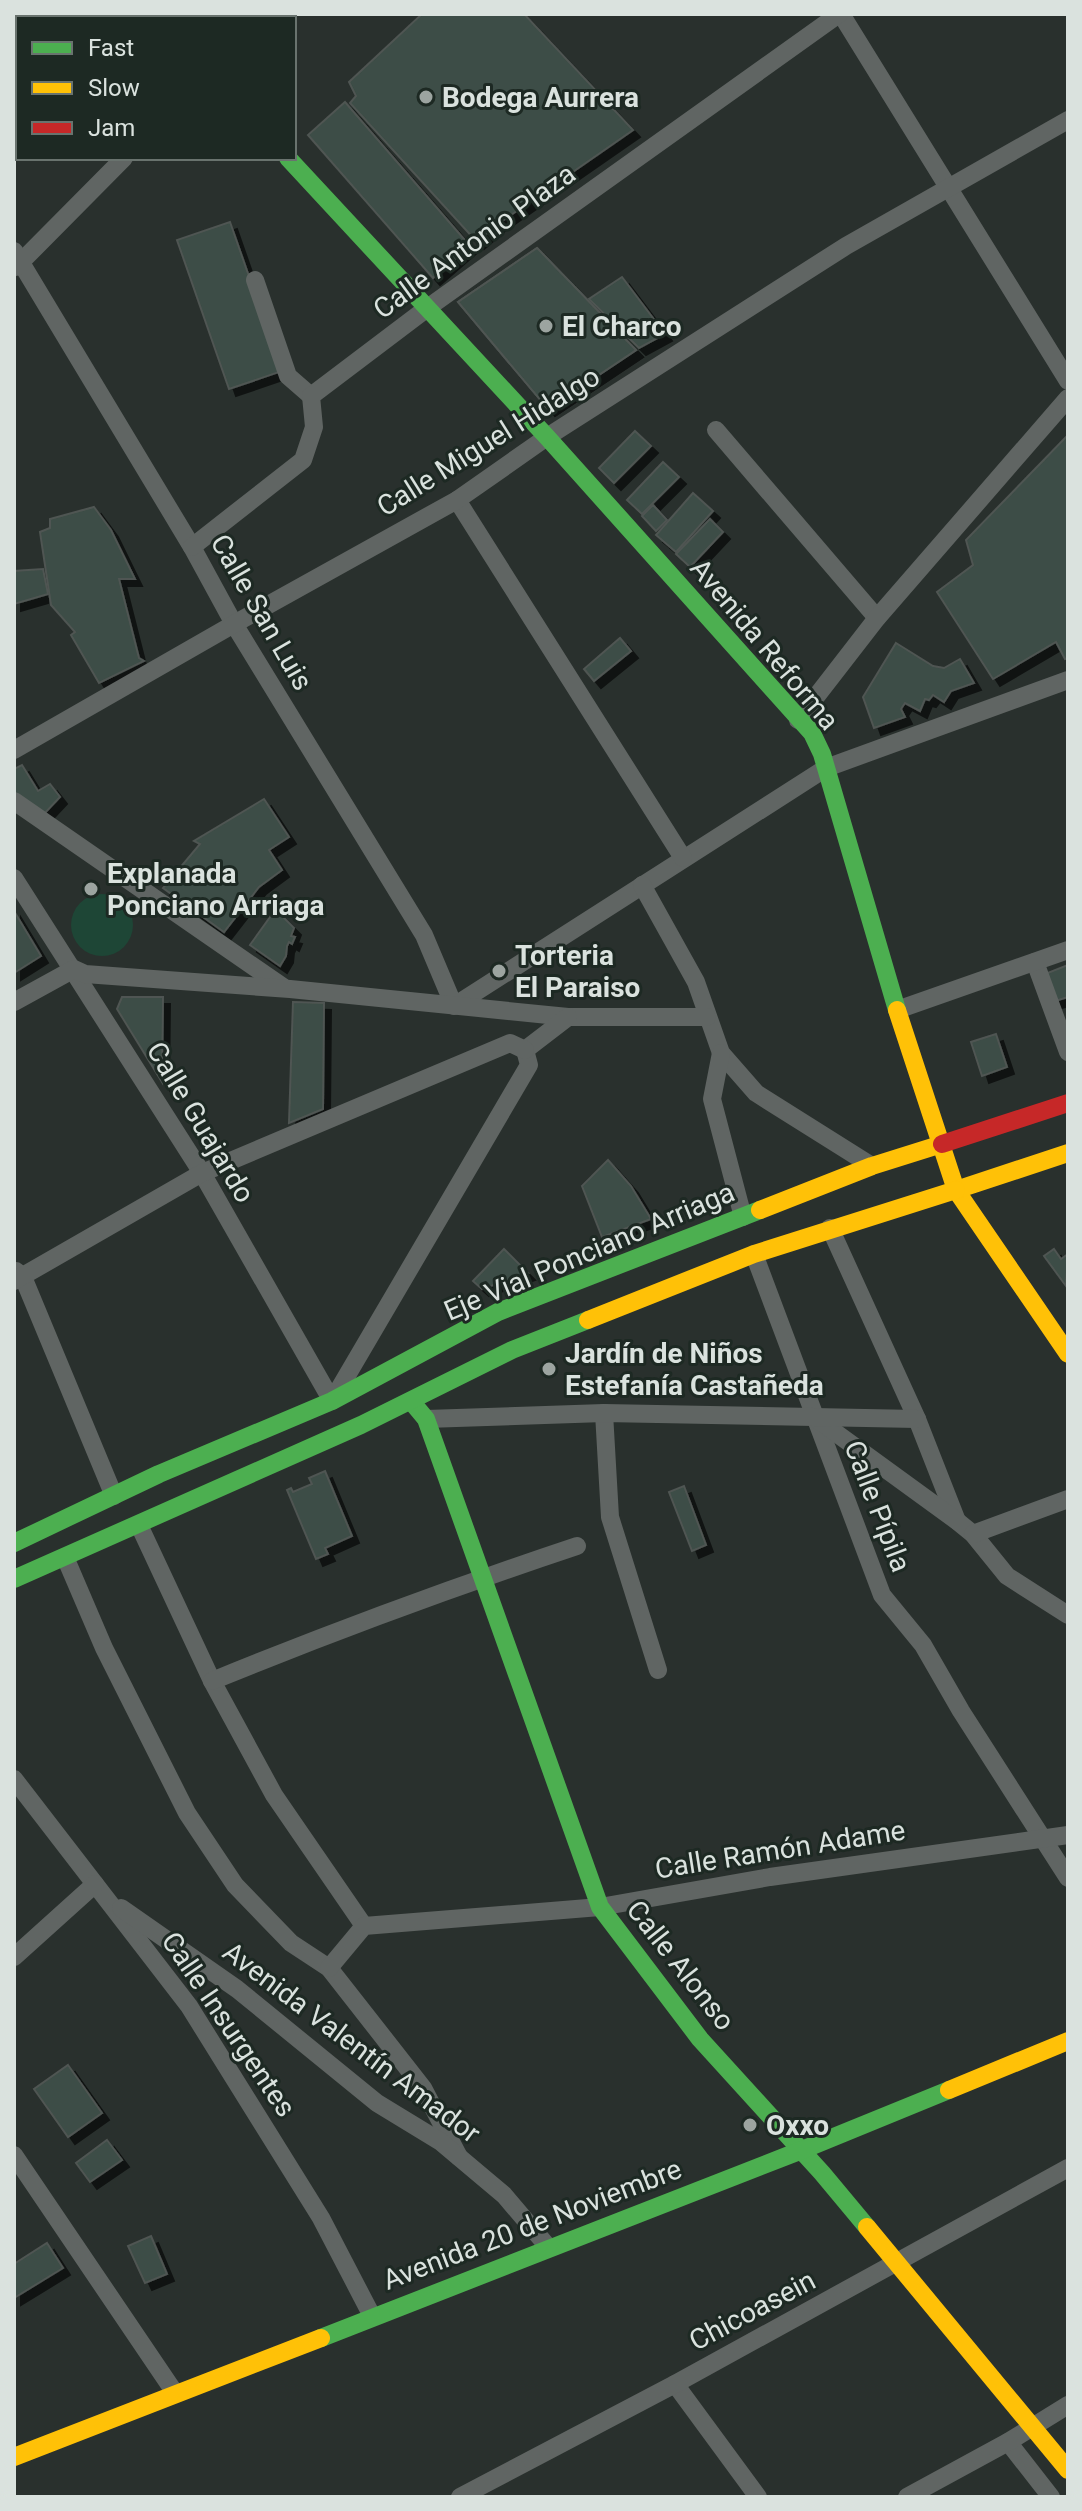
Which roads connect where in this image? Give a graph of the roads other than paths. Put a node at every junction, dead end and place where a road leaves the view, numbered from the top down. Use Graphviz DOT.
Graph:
graph roads {
  1 [pos="840,14"];
  2 [pos="1068,120"];
  3 [pos="122,160"];
  4 [pos="290,160"];
  5 [pos="948,190"];
  6 [pos="17,260"];
  7 [pos="255,280"];
  8 [pos="426,309"];
  9 [pos="1068,381"];
  10 [pos="311,396"];
  11 [pos="1068,398"];
  12 [pos="716,430"];
  13 [pos="547,437"];
  14 [pos="457,500"];
  15 [pos="192,547"];
  16 [pos="877,618"];
  17 [pos="234,624"];
  18 [pos="1068,680"];
  19 [pos="798,720"];
  20 [pos="14,750"];
  21 [pos="826,768"];
  22 [pos="14,801"];
  23 [pos="683,858"];
  24 [pos="14,878"];
  25 [pos="642,885"];
  26 [pos="1068,950"];
  27 [pos="1035,962"];
  28 [pos="74,969"];
  29 [pos="285,989"];
  30 [pos="14,1002"];
  31 [pos="454,1006"];
  32 [pos="897,1010"];
  33 [pos="568,1017"];
  34 [pos="707,1017"];
  35 [pos="525,1050"];
  36 [pos="1068,1052"];
  37 [pos="721,1053"];
  38 [pos="1068,1103"];
  39 [pos="942,1144"];
  40 [pos="1068,1153"];
  41 [pos="872,1166"];
  42 [pos="202,1173"];
  43 [pos="956,1190"];
  44 [pos="743,1217"];
  45 [pos="830,1228"];
  46 [pos="754,1254"];
  47 [pos="17,1276"];
  48 [pos="1068,1354"];
  49 [pos="332,1401"];
  50 [pos="411,1401"];
  51 [pos="604,1413"];
  52 [pos="814,1417"];
  53 [pos="426,1419"];
  54 [pos="917,1419"];
  55 [pos="114,1496"];
  56 [pos="1068,1499"];
  57 [pos="957,1521"];
  58 [pos="139,1525"];
  59 [pos="973,1534"];
  60 [pos="14,1543"];
  61 [pos="577,1546"];
  62 [pos="65,1557"];
  63 [pos="481,1578"];
  64 [pos="14,1579"];
  65 [pos="1068,1615"];
  66 [pos="658,1670"];
  67 [pos="212,1681"];
  68 [pos="14,1779"];
  69 [pos="1068,1835"];
  70 [pos="1043,1838"];
  71 [pos="1068,1878"];
  72 [pos="101,1891"];
  73 [pos="600,1907"];
  74 [pos="364,1926"];
  75 [pos="14,1957"];
  76 [pos="329,1968"];
  77 [pos="1068,2041"];
  78 [pos="802,2150"];
  79 [pos="14,2155"];
  80 [pos="459,2157"];
  81 [pos="1068,2168"];
  82 [pos="549,2248"];
  83 [pos="899,2263"];
  84 [pos="372,2316"];
  85 [pos="675,2384"];
  86 [pos="175,2393"];
  87 [pos="1068,2405"];
  88 [pos="1032,2425"];
  89 [pos="1008,2442"];
  90 [pos="14,2457"];
  91 [pos="1068,2470"];
  92 [pos="460,2497"];
  93 [pos="758,2497"];
  94 [pos="907,2497"];
  95 [pos="1051,2497"];
  1 -- 5 [label="street"];
  1 -- 8 [label="street, Calle Antonio Plaza"];
  2 -- 5 [label="street, Calle Miguel Hidalgo"];
  3 -- 6 [label="street"];
  4 -- 8 [label="main road, Avenida Reforma"];
  5 -- 9 [label="street"];
  5 -- 13 [label="street, Calle Miguel Hidalgo"];
  6 -- 15 [label="street, Calle San Luis"];
  7 -- 10 [label="street"];
  8 -- 10 [label="street, Calle Antonio Plaza"];
  8 -- 13 [label="main road, Avenida Reforma"];
  10 -- 15 [label="street"];
  11 -- 16 [label="street"];
  12 -- 16 [label="street"];
  13 -- 14 [label="street, Calle Miguel Hidalgo"];
  13 -- 19 [label="main road, Avenida Reforma"];
  14 -- 17 [label="street, Calle Miguel Hidalgo"];
  14 -- 23 [label="street"];
  15 -- 17 [label="street, Calle San Luis"];
  16 -- 19 [label="street"];
  17 -- 20 [label="street, Calle Miguel Hidalgo"];
  17 -- 31 [label="street, Calle San Luis"];
  18 -- 21 [label="street"];
  19 -- 21 [label="main road, Avenida Reforma"];
  21 -- 23 [label="street"];
  21 -- 32 [label="main road, Avenida Reforma"];
  22 -- 29 [label="street"];
  23 -- 25 [label="street"];
  24 -- 28 [label="street, Calle Guajardo"];
  25 -- 31 [label="street"];
  25 -- 34 [label="street"];
  26 -- 27 [label="street"];
  27 -- 32 [label="street"];
  27 -- 36 [label="street"];
  28 -- 29 [label="street"];
  28 -- 30 [label="street"];
  28 -- 42 [label="street, Calle Guajardo"];
  29 -- 31 [label="street"];
  31 -- 33 [label="street"];
  32 -- 39 [label="main road, Avenida Reforma"];
  33 -- 34 [label="street"];
  33 -- 35 [label="street"];
  34 -- 37 [label="street"];
  35 -- 42 [label="street"];
  35 -- 49 [label="street"];
  37 -- 41 [label="street"];
  37 -- 44 [label="street"];
  38 -- 39 [label="main road, Eje Vial Ponciano Arriaga"];
  39 -- 41 [label="main road, Eje Vial Ponciano Arriaga"];
  39 -- 43 [label="main road, Avenida Reforma"];
  40 -- 43 [label="main road"];
  41 -- 44 [label="main road, Eje Vial Ponciano Arriaga"];
  42 -- 47 [label="street"];
  42 -- 49 [label="street, Calle Guajardo"];
  43 -- 45 [label="main road"];
  43 -- 48 [label="main road, Avenida Reforma"];
  44 -- 49 [label="main road, Eje Vial Ponciano Arriaga"];
  45 -- 46 [label="main road"];
  45 -- 54 [label="street"];
  46 -- 50 [label="main road"];
  46 -- 52 [label="street, Calle Pípila"];
  47 -- 55 [label="street"];
  49 -- 55 [label="main road, Eje Vial Ponciano Arriaga"];
  50 -- 53 [label="main road, Calle Alonso"];
  50 -- 58 [label="main road"];
  51 -- 52 [label="street"];
  51 -- 53 [label="street"];
  51 -- 66 [label="street"];
  52 -- 54 [label="street"];
  52 -- 57 [label="street"];
  52 -- 70 [label="street, Calle Pípila"];
  53 -- 63 [label="main road, Calle Alonso"];
  54 -- 57 [label="street"];
  55 -- 60 [label="main road, Eje Vial Ponciano Arriaga"];
  56 -- 59 [label="street"];
  57 -- 59 [label="street"];
  58 -- 62 [label="main road"];
  58 -- 67 [label="street"];
  59 -- 65 [label="street"];
  61 -- 63 [label="street"];
  62 -- 64 [label="main road"];
  62 -- 76 [label="street"];
  63 -- 67 [label="street"];
  63 -- 73 [label="main road, Calle Alonso"];
  67 -- 74 [label="street"];
  68 -- 72 [label="street, Calle Insurgentes"];
  69 -- 70 [label="street, Calle Ramón Adame"];
  70 -- 71 [label="street, Calle Pípila"];
  70 -- 73 [label="street, Calle Ramón Adame"];
  72 -- 75 [label="street"];
  72 -- 80 [label="street, Avenida Valentín Amador"];
  72 -- 84 [label="street, Calle Insurgentes"];
  73 -- 74 [label="street, Calle Ramón Adame"];
  73 -- 78 [label="main road, Calle Alonso"];
  74 -- 76 [label="street"];
  76 -- 80 [label="street"];
  77 -- 78 [label="main road, Avenida 20 de Noviembre"];
  78 -- 82 [label="main road, Avenida 20 de Noviembre"];
  78 -- 83 [label="main road, Calle Alonso"];
  79 -- 86 [label="street"];
  80 -- 82 [label="street, Avenida Valentín Amador"];
  81 -- 83 [label="street, Chicoasein"];
  82 -- 84 [label="main road, Avenida 20 de Noviembre"];
  83 -- 85 [label="street, Chicoasein"];
  83 -- 88 [label="main road, Calle Alonso"];
  84 -- 86 [label="main road, Avenida 20 de Noviembre"];
  85 -- 92 [label="street, Chicoasein"];
  85 -- 93 [label="street"];
  86 -- 90 [label="main road, Avenida 20 de Noviembre"];
  87 -- 88 [label="street"];
  88 -- 89 [label="street"];
  88 -- 91 [label="main road, Calle Alonso"];
  89 -- 94 [label="street"];
  89 -- 95 [label="street"];
}
